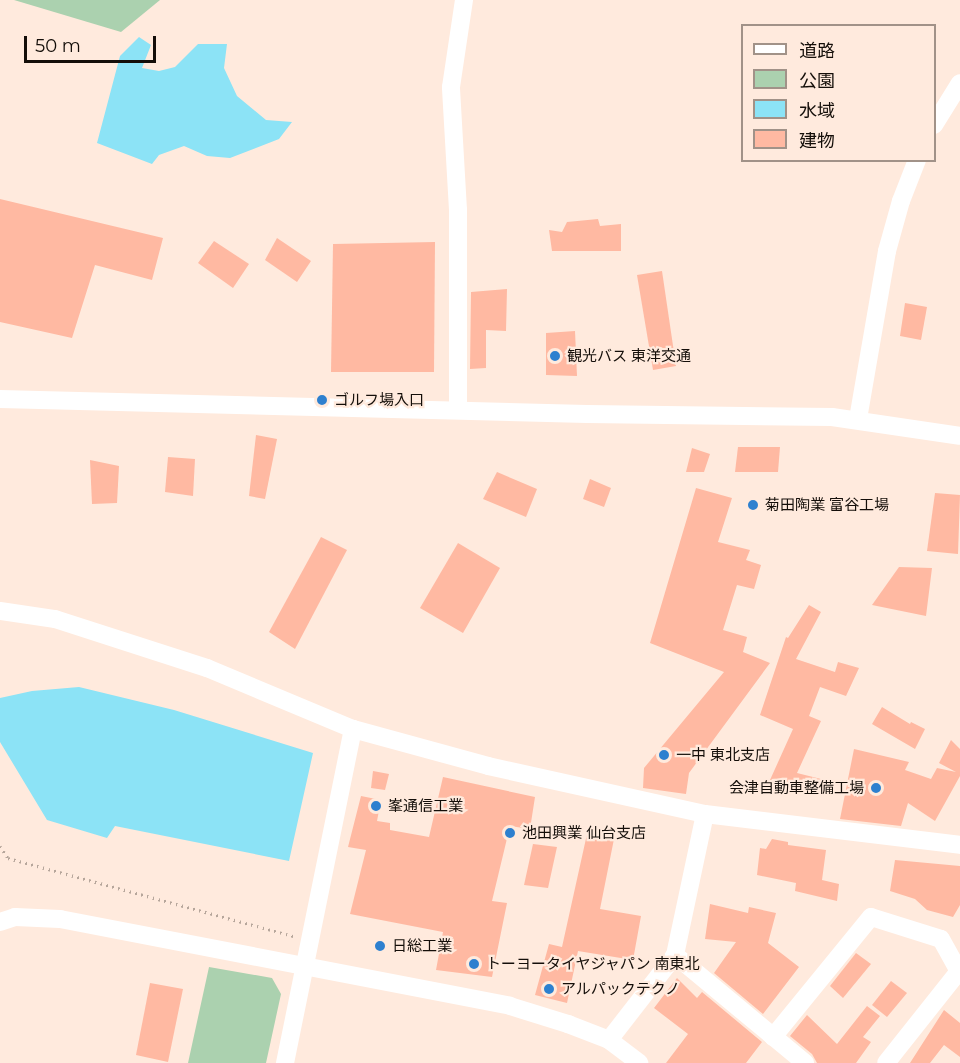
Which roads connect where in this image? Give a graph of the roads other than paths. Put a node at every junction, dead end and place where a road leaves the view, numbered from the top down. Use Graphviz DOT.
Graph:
graph roads {
  1 [pos="464,0"];
  2 [pos="960,83"];
  3 [pos="936,122"];
  4 [pos="916,162"];
  5 [pos="0,399"];
  6 [pos="458,411"];
  7 [pos="858,419"];
  8 [pos="960,436"];
  9 [pos="0,611"];
  10 [pos="353,729"];
  11 [pos="705,814"];
  12 [pos="960,845"];
  13 [pos="0,922"];
  14 [pos="675,955"];
  15 [pos="305,967"];
  16 [pos="773,1037"];
  17 [pos="609,1040"];
  18 [pos="285,1063"];
  19 [pos="639,1063"];
  20 [pos="805,1063"];
  21 [pos="886,1063"];
  1 -- 6 [label="street"];
  2 -- 3 [label="street"];
  4 -- 7 [label="street"];
  5 -- 6 [label="street"];
  6 -- 7 [label="street"];
  7 -- 8 [label="street"];
  9 -- 10 [label="street"];
  10 -- 11 [label="street"];
  10 -- 15 [label="street"];
  11 -- 12 [label="street"];
  11 -- 14 [label="street"];
  13 -- 15 [label="street"];
  14 -- 16 [label="street"];
  14 -- 17 [label="street"];
  15 -- 17 [label="street"];
  15 -- 18 [label="street"];
  16 -- 20 [label="street"];
  16 -- 21 [label="street"];
  17 -- 19 [label="street"];
}
